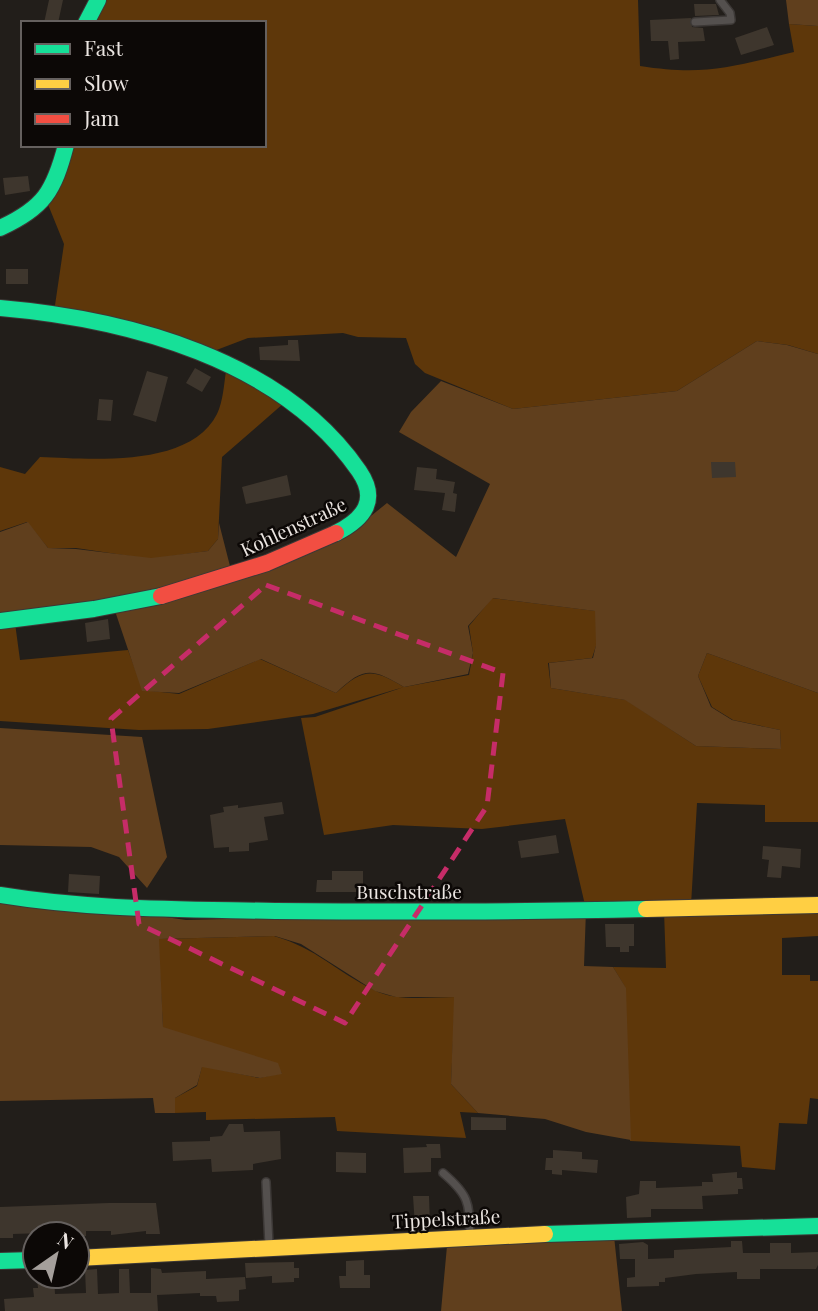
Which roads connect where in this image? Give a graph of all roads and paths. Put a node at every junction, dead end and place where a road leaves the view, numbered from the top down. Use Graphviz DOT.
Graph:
graph roads {
  1 [pos="98,0"];
  2 [pos="720,0"];
  3 [pos="87,21"];
  4 [pos="695,22"];
  5 [pos="65,147"];
  6 [pos="0,228"];
  7 [pos="0,308"];
  8 [pos="0,621"];
  9 [pos="0,895"];
  10 [pos="818,905"];
  11 [pos="443,1173"];
  12 [pos="266,1182"];
  13 [pos="818,1226"];
  14 [pos="470,1238"];
  15 [pos="269,1249"];
  16 [pos="91,1257"];
  17 [pos="21,1260"];
  18 [pos="0,1261"];
  1 -- 3 [label="street"];
  2 -- 4 [label="lane"];
  5 -- 6 [label="street"];
  7 -- 8 [label="street, Kohlenstraße"];
  9 -- 10 [label="street, Buschstraße"];
  11 -- 14 [label="lane"];
  12 -- 15 [label="lane"];
  13 -- 14 [label="street, Tippelstraße"];
  14 -- 15 [label="street, Tippelstraße"];
  15 -- 16 [label="street, Tippelstraße"];
  17 -- 18 [label="street"];
}
